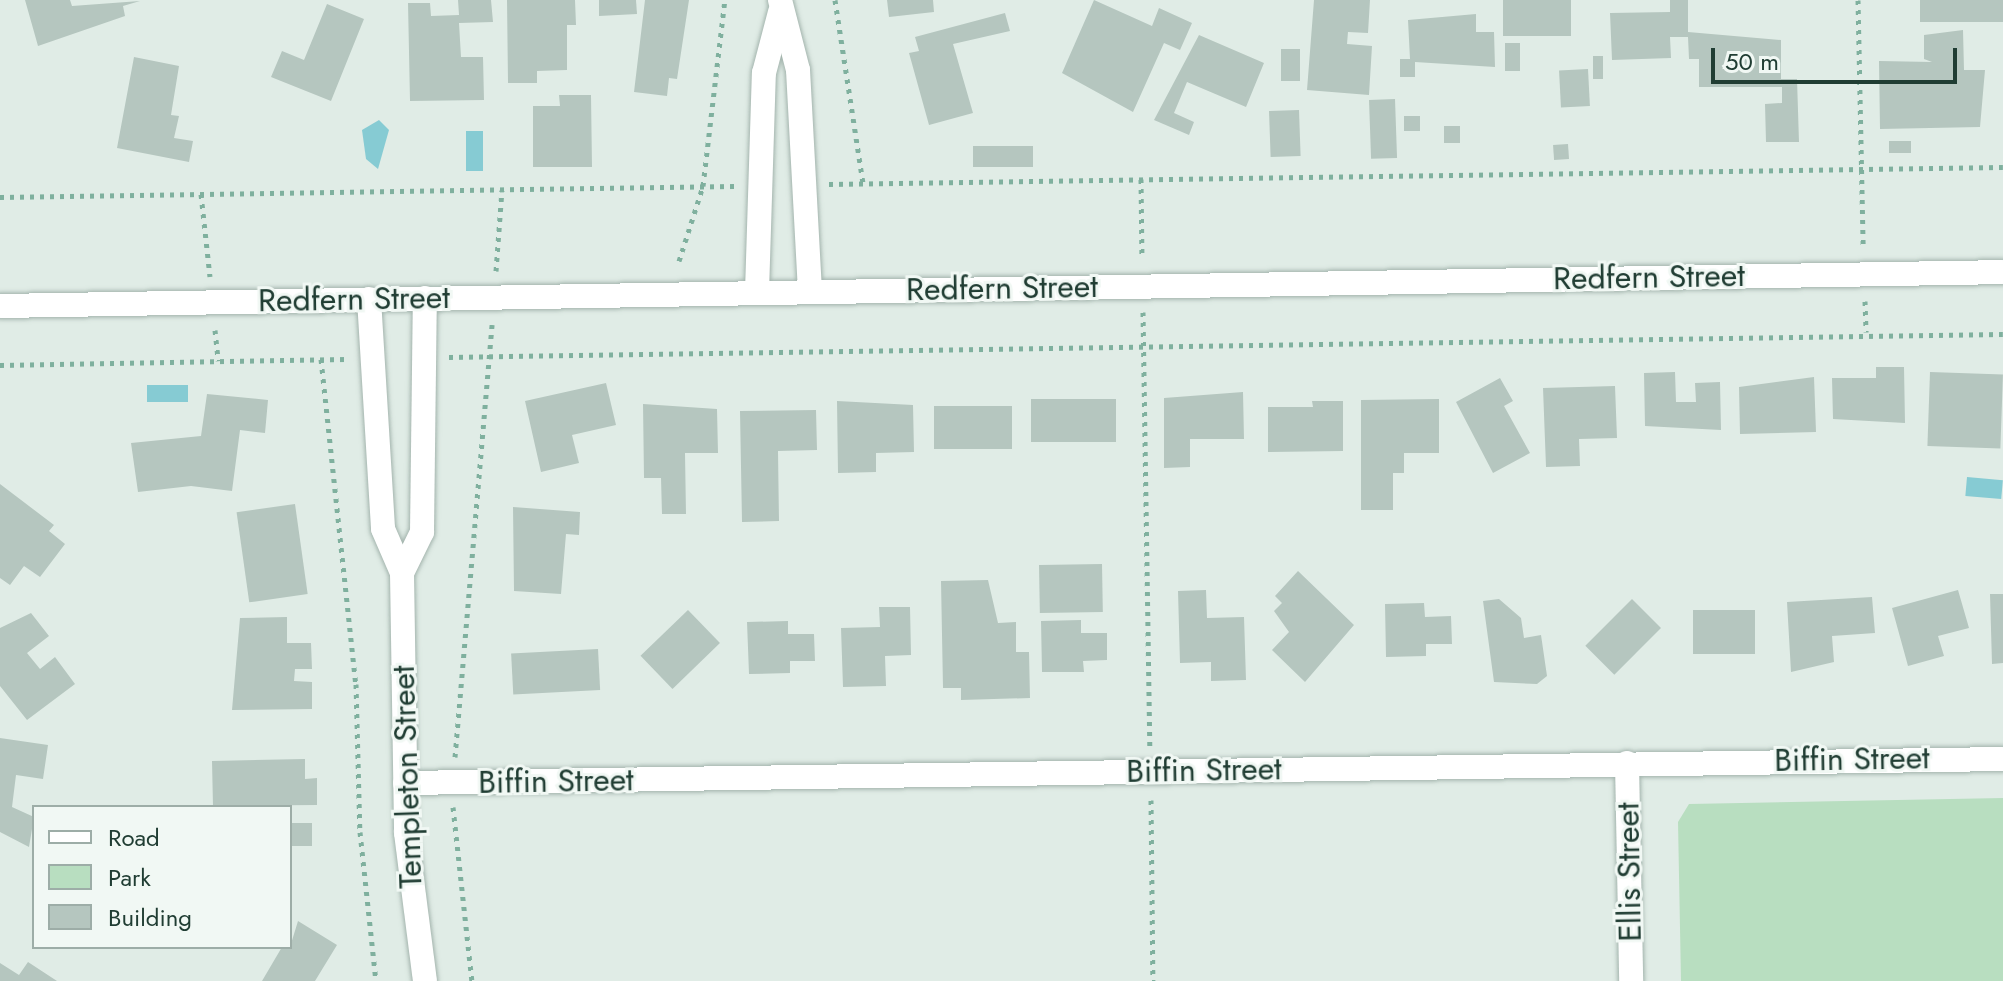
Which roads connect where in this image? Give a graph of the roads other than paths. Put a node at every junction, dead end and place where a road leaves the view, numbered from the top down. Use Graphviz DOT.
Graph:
graph roads {
  1 [pos="780,6"];
  2 [pos="2003,272"];
  3 [pos="810,291"];
  4 [pos="757,292"];
  5 [pos="425,298"];
  6 [pos="369,299"];
  7 [pos="0,306"];
  8 [pos="402,573"];
  9 [pos="2003,759"];
  10 [pos="1627,763"];
  11 [pos="405,783"];
  12 [pos="425,981"];
  13 [pos="1631,981"];
  1 -- 3 [label="street"];
  1 -- 4 [label="street"];
  2 -- 3 [label="street, Redfern Street"];
  3 -- 4 [label="street, Redfern Street"];
  4 -- 5 [label="street, Redfern Street"];
  5 -- 6 [label="street, Redfern Street"];
  5 -- 8 [label="street, Templeton Street"];
  6 -- 7 [label="street, Redfern Street"];
  6 -- 8 [label="street, Templeton Street"];
  8 -- 11 [label="street, Templeton Street"];
  9 -- 10 [label="street, Biffin Street"];
  10 -- 11 [label="street, Biffin Street"];
  10 -- 13 [label="street, Ellis Street"];
  11 -- 12 [label="street, Templeton Street"];
}
